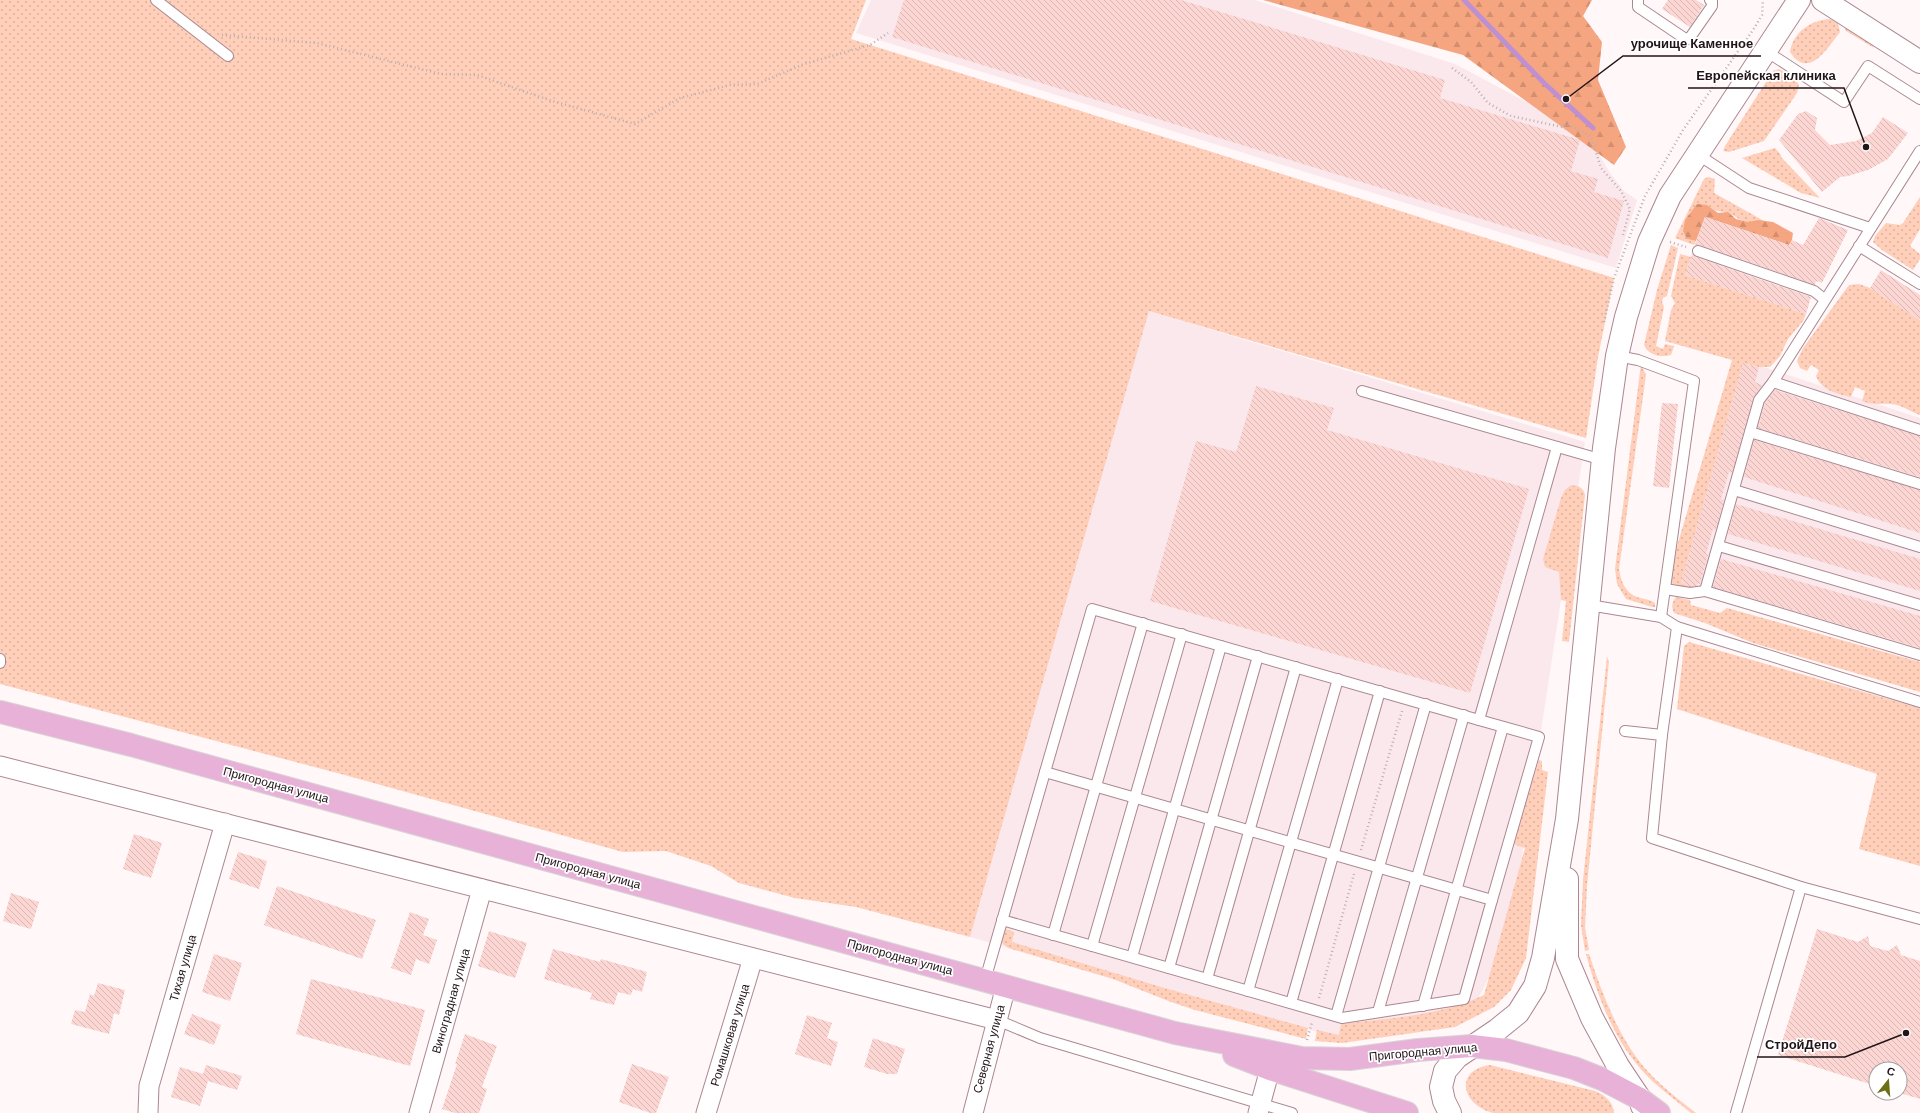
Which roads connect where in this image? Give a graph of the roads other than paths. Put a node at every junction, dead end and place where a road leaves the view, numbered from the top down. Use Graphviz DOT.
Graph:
graph roads {
  1 [pos="156,0"];
  2 [pos="1638,0"];
  3 [pos="1710,0"];
  4 [pos="1799,0"];
  5 [pos="1823,0"];
  6 [pos="1766,51"];
  7 [pos="228,56"];
  8 [pos="1920,62"];
  9 [pos="1920,99"];
  10 [pos="1920,151"];
  11 [pos="1697,154"];
  12 [pos="1870,228"];
  13 [pos="1859,246"];
  14 [pos="1698,251"];
  15 [pos="1920,284"];
  16 [pos="1824,299"];
  17 [pos="1617,356"];
  18 [pos="1773,382"];
  19 [pos="1362,391"];
  20 [pos="1920,430"];
  21 [pos="1750,432"];
  22 [pos="1557,447"];
  23 [pos="1603,460"];
  24 [pos="1920,484"];
  25 [pos="1734,490"];
  26 [pos="1719,546"];
  27 [pos="1920,547"];
  28 [pos="1665,590"];
  29 [pos="1706,591"];
  30 [pos="1589,605"];
  31 [pos="1920,606"];
  32 [pos="1661,617"];
  33 [pos="1143,623"];
  34 [pos="1677,627"];
  35 [pos="1182,634"];
  36 [pos="1221,646"];
  37 [pos="1920,655"];
  38 [pos="1258,656"];
  39 [pos="0,659"];
  40 [pos="0,663"];
  41 [pos="1296,667"];
  42 [pos="1338,679"];
  43 [pos="1380,691"];
  44 [pos="1920,702"];
  45 [pos="1426,704"];
  46 [pos="0,712"];
  47 [pos="1464,716"];
  48 [pos="1479,720"];
  49 [pos="1503,727"];
  50 [pos="1625,731"];
  51 [pos="1662,735"];
  52 [pos="0,766"];
  53 [pos="1045,772"];
  54 [pos="1096,786"];
  55 [pos="1135,797"];
  56 [pos="1174,808"];
  57 [pos="1212,819"];
  58 [pos="1567,819"];
  59 [pos="225,823"];
  60 [pos="1250,830"];
  61 [pos="1291,842"];
  62 [pos="1334,854"];
  63 [pos="1379,867"];
  64 [pos="1417,878"];
  65 [pos="1801,887"];
  66 [pos="482,889"];
  67 [pos="1456,890"];
  68 [pos="1492,900"];
  69 [pos="1920,919"];
  70 [pos="1002,920"];
  71 [pos="1053,935"];
  72 [pos="1092,946"];
  73 [pos="1132,957"];
  74 [pos="753,958"];
  75 [pos="1169,968"];
  76 [pos="1207,979"];
  77 [pos="985,980"];
  78 [pos="1006,986"];
  79 [pos="1248,991"];
  80 [pos="1291,1003"];
  81 [pos="1423,1006"];
  82 [pos="1378,1012"];
  83 [pos="1336,1016"];
  84 [pos="997,1020"];
  85 [pos="1175,1033"];
  86 [pos="1472,1046"];
  87 [pos="1270,1069"];
  88 [pos="1642,1106"];
  89 [pos="1260,1108"];
  90 [pos="148,1113"];
  91 [pos="419,1113"];
  92 [pos="706,1113"];
  93 [pos="973,1113"];
  94 [pos="1292,1113"];
  95 [pos="1407,1113"];
  96 [pos="1450,1113"];
  97 [pos="1659,1113"];
  98 [pos="1736,1113"];
  1 -- 7 [label="lane"];
  2 -- 3 [label="lane"];
  4 -- 6 [label="street"];
  5 -- 8 [label="street"];
  6 -- 9 [label="lane"];
  6 -- 11 [label="street"];
  10 -- 12 [label="lane"];
  11 -- 12 [label="lane"];
  11 -- 17 [label="street"];
  12 -- 13 [label="lane"];
  13 -- 15 [label="lane"];
  13 -- 16 [label="lane"];
  14 -- 16 [label="lane"];
  16 -- 18 [label="lane"];
  17 -- 23 [label="street"];
  17 -- 28 [label="lane"];
  18 -- 20 [label="lane"];
  18 -- 21 [label="lane"];
  19 -- 22 [label="lane"];
  21 -- 24 [label="lane"];
  21 -- 25 [label="lane"];
  22 -- 23 [label="lane"];
  22 -- 48 [label="lane"];
  23 -- 30 [label="street"];
  25 -- 26 [label="lane"];
  25 -- 27 [label="lane"];
  26 -- 29 [label="lane"];
  26 -- 31 [label="lane"];
  28 -- 29 [label="lane"];
  28 -- 32 [label="lane"];
  29 -- 37 [label="lane"];
  30 -- 32 [label="lane"];
  30 -- 58 [label="street"];
  32 -- 34 [label="lane"];
  33 -- 35 [label="lane"];
  33 -- 53 [label="lane"];
  33 -- 54 [label="lane"];
  34 -- 44 [label="lane"];
  34 -- 51 [label="lane"];
  35 -- 36 [label="lane"];
  35 -- 55 [label="lane"];
  36 -- 38 [label="lane"];
  36 -- 56 [label="lane"];
  38 -- 41 [label="lane"];
  38 -- 57 [label="lane"];
  39 -- 40 [label="lane"];
  41 -- 42 [label="lane"];
  41 -- 60 [label="lane"];
  42 -- 43 [label="lane"];
  42 -- 61 [label="lane"];
  43 -- 45 [label="lane"];
  43 -- 62 [label="lane"];
  45 -- 47 [label="lane"];
  45 -- 63 [label="lane"];
  46 -- 77 [label="main road, Пригородная улица"];
  47 -- 48 [label="lane"];
  47 -- 64 [label="lane"];
  48 -- 49 [label="lane"];
  49 -- 67 [label="lane"];
  49 -- 68 [label="lane"];
  50 -- 51 [label="lane"];
  51 -- 65 [label="lane"];
  52 -- 59 [label="street"];
  53 -- 54 [label="lane"];
  53 -- 70 [label="lane"];
  54 -- 55 [label="lane"];
  54 -- 71 [label="lane"];
  55 -- 56 [label="lane"];
  55 -- 72 [label="lane"];
  56 -- 57 [label="lane"];
  56 -- 73 [label="lane"];
  57 -- 60 [label="lane"];
  57 -- 75 [label="lane"];
  58 -- 86 [label="street"];
  58 -- 88 [label="street"];
  59 -- 66 [label="street"];
  59 -- 90 [label="street, Тихая улица"];
  60 -- 61 [label="lane"];
  60 -- 76 [label="lane"];
  61 -- 62 [label="lane"];
  61 -- 79 [label="lane"];
  62 -- 63 [label="lane"];
  62 -- 80 [label="lane"];
  63 -- 64 [label="lane"];
  63 -- 83 [label="lane"];
  64 -- 67 [label="lane"];
  64 -- 82 [label="lane"];
  65 -- 69 [label="lane"];
  65 -- 98 [label="lane"];
  66 -- 74 [label="street"];
  66 -- 91 [label="street, Виноградная улица"];
  67 -- 68 [label="lane"];
  67 -- 81 [label="lane"];
  68 -- 81 [label="lane"];
  70 -- 71 [label="lane"];
  70 -- 77 [label="lane"];
  71 -- 72 [label="lane"];
  72 -- 73 [label="lane"];
  73 -- 75 [label="lane"];
  74 -- 84 [label="street"];
  74 -- 92 [label="street, Ромашковая улица"];
  75 -- 76 [label="lane"];
  76 -- 79 [label="lane"];
  77 -- 78 [label="main road, Пригородная улица"];
  78 -- 84 [label="street, Северная улица"];
  78 -- 85 [label="main road, Пригородная улица"];
  79 -- 80 [label="lane"];
  80 -- 83 [label="lane"];
  81 -- 82 [label="lane"];
  82 -- 83 [label="lane"];
  84 -- 89 [label="lane"];
  84 -- 93 [label="street, Северная улица"];
  85 -- 86 [label="main road, Пригородная улица"];
  85 -- 87 [label="main road, Пригородная улица"];
  86 -- 88 [label="main road, Пригородная улица"];
  86 -- 96 [label="street"];
  87 -- 89 [label="street"];
  87 -- 95 [label="main road, Пригородная улица"];
  88 -- 97 [label="main road, Пригородная улица"];
  89 -- 94 [label="lane"];
}
